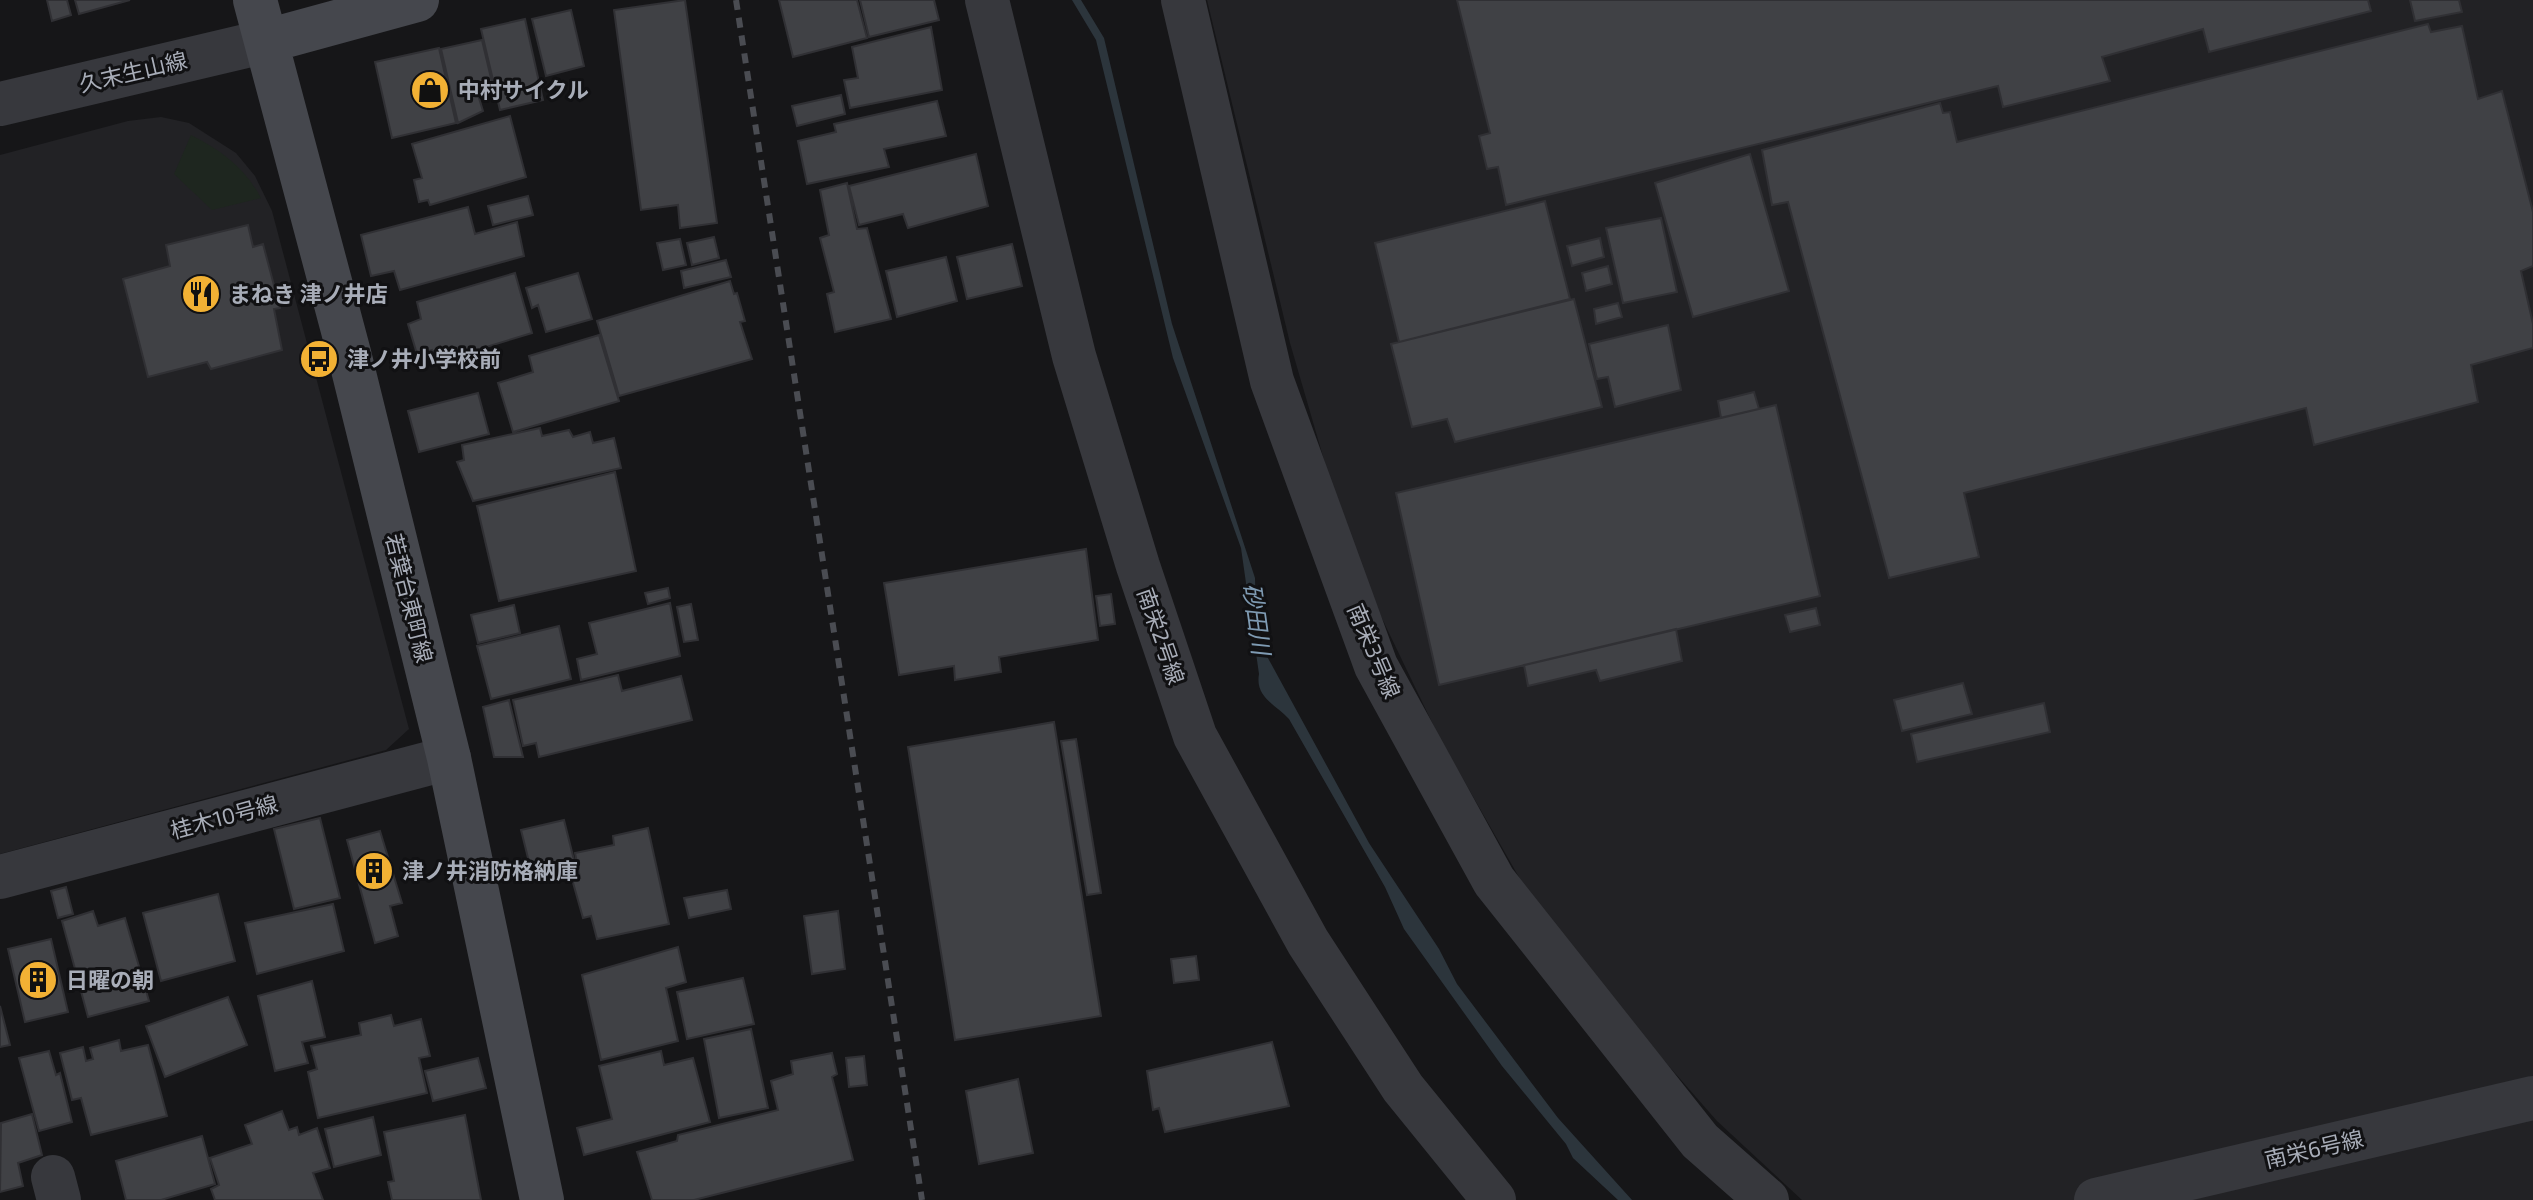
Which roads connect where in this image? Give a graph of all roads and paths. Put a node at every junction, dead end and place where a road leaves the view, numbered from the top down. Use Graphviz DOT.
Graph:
graph roads {
  1 [pos="417,0"];
  2 [pos="987,0"];
  3 [pos="1183,0"];
  4 [pos="261,20"];
  5 [pos="0,104"];
  6 [pos="449,758"];
  7 [pos="0,877"];
  8 [pos="2533,1098"];
  9 [pos="542,1200"];
  10 [pos="1494,1200"];
  11 [pos="1767,1200"];
  12 [pos="2096,1200"];
  1 -- 4 [label="main road"];
  2 -- 10 [label="street, 南栄2号線"];
  3 -- 11 [label="street, 南栄3号線"];
  4 -- 5 [label="street, 久末生山線"];
  4 -- 6 [label="main road, 若葉台東町線"];
  6 -- 7 [label="street, 桂木10号線"];
  6 -- 9 [label="main road, 若葉台東町線"];
  8 -- 12 [label="street, 南栄6号線"];
}
